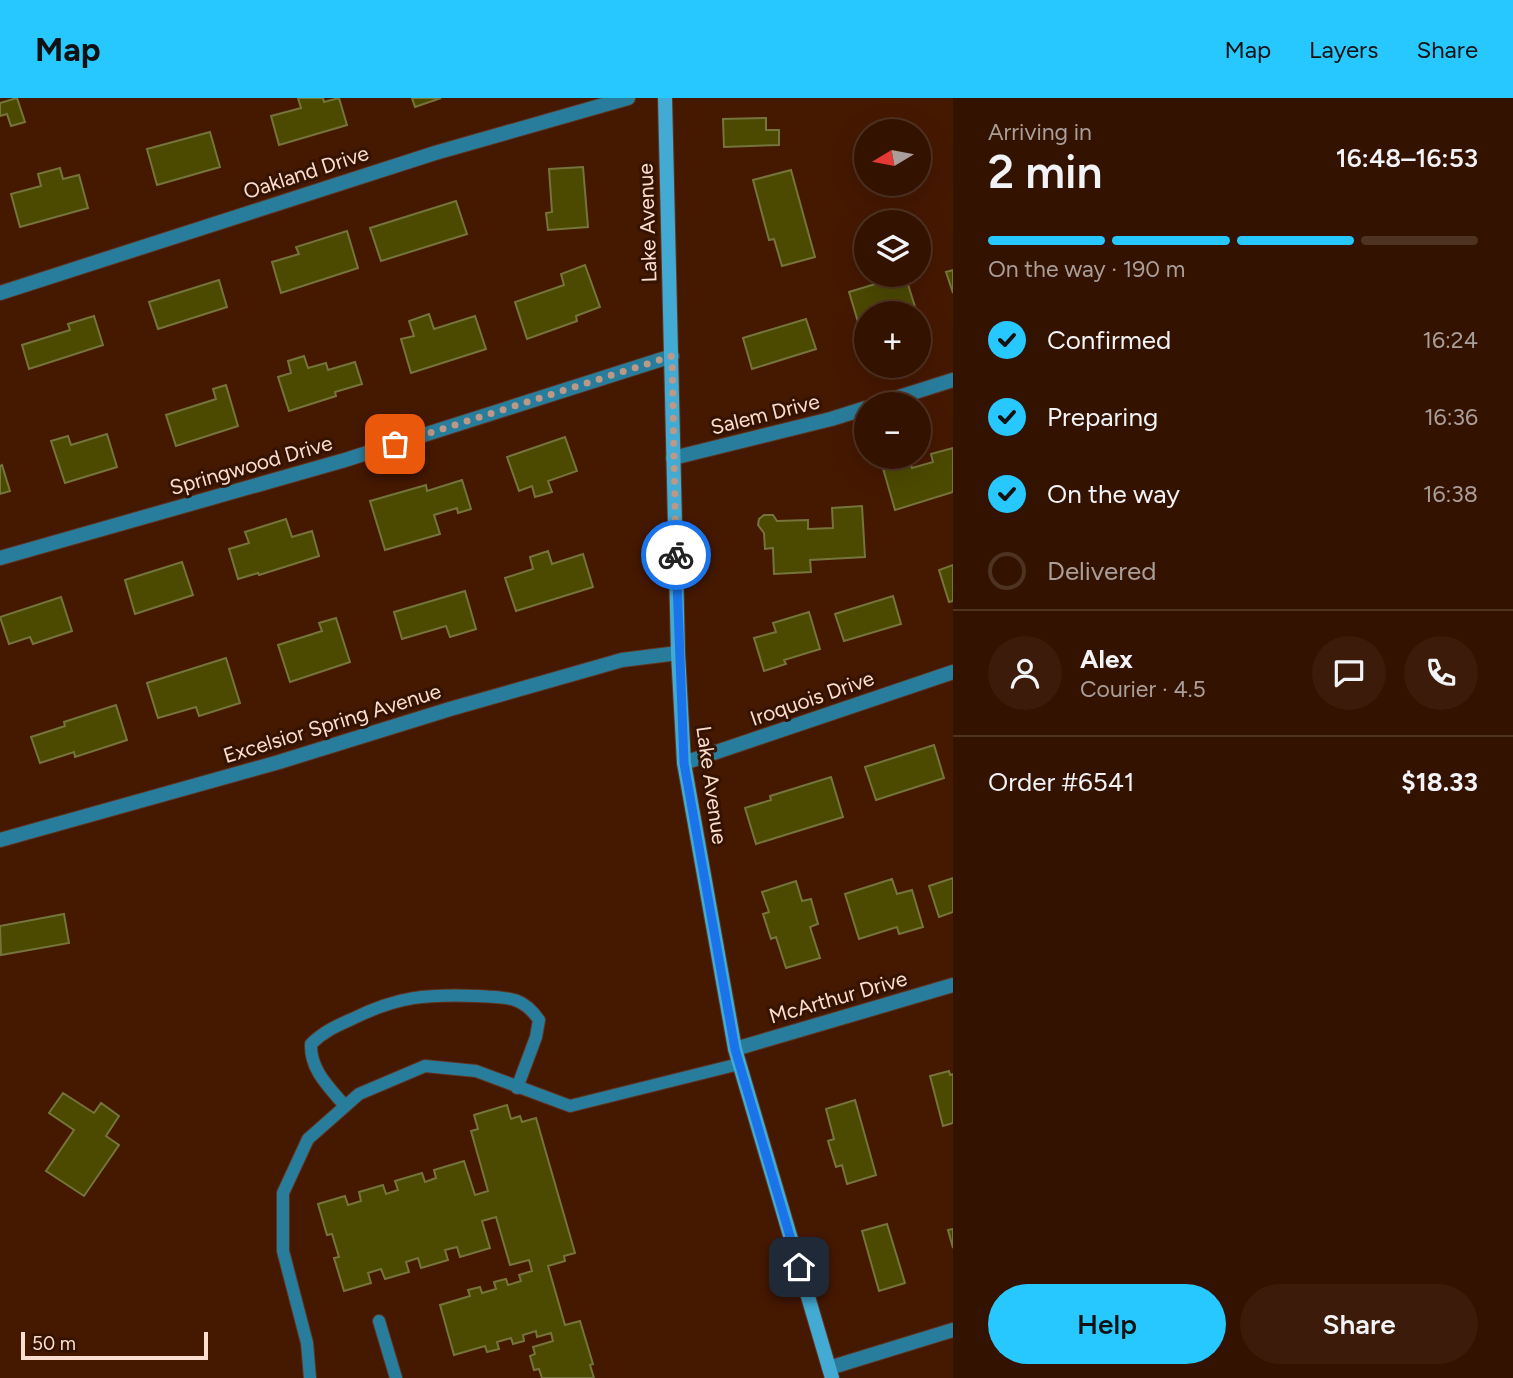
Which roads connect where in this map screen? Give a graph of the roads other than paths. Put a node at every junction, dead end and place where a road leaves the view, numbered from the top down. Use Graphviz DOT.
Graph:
graph roads {
  1 [pos="628,98"];
  2 [pos="664,98"];
  3 [pos="0,293"];
  4 [pos="672,356"];
  5 [pos="953,380"];
  6 [pos="915,392"];
  7 [pos="854,412"];
  8 [pos="674,458"];
  9 [pos="0,558"];
  10 [pos="678,653"];
  11 [pos="953,673"];
  12 [pos="684,763"];
  13 [pos="0,840"];
  14 [pos="953,985"];
  15 [pos="735,1049"];
  16 [pos="739,1064"];
  17 [pos="517,1088"];
  18 [pos="345,1106"];
  19 [pos="379,1321"];
  20 [pos="953,1330"];
  21 [pos="830,1373"];
  22 [pos="310,1378"];
  23 [pos="396,1378"];
  1 -- 3 [label="street, Oakland Drive"];
  2 -- 4 [label="main road, Lake Avenue"];
  4 -- 8 [label="main road, Lake Avenue"];
  4 -- 9 [label="street, Springwood Drive"];
  5 -- 6 [label="street"];
  7 -- 8 [label="street, Salem Drive"];
  8 -- 10 [label="main road, Lake Avenue"];
  10 -- 12 [label="main road, Lake Avenue"];
  10 -- 13 [label="street, Excelsior Spring Avenue"];
  11 -- 12 [label="street, Iroquois Drive"];
  12 -- 15 [label="main road, Lake Avenue"];
  14 -- 15 [label="street, McArthur Drive"];
  15 -- 16 [label="main road, Lake Avenue"];
  16 -- 17 [label="lane"];
  16 -- 21 [label="main road, Lake Avenue"];
  17 -- 18 [label="lane"];
  17 -- 18 [label="lane"];
  18 -- 22 [label="lane"];
  19 -- 23 [label="lane"];
  20 -- 21 [label="street"];
}
